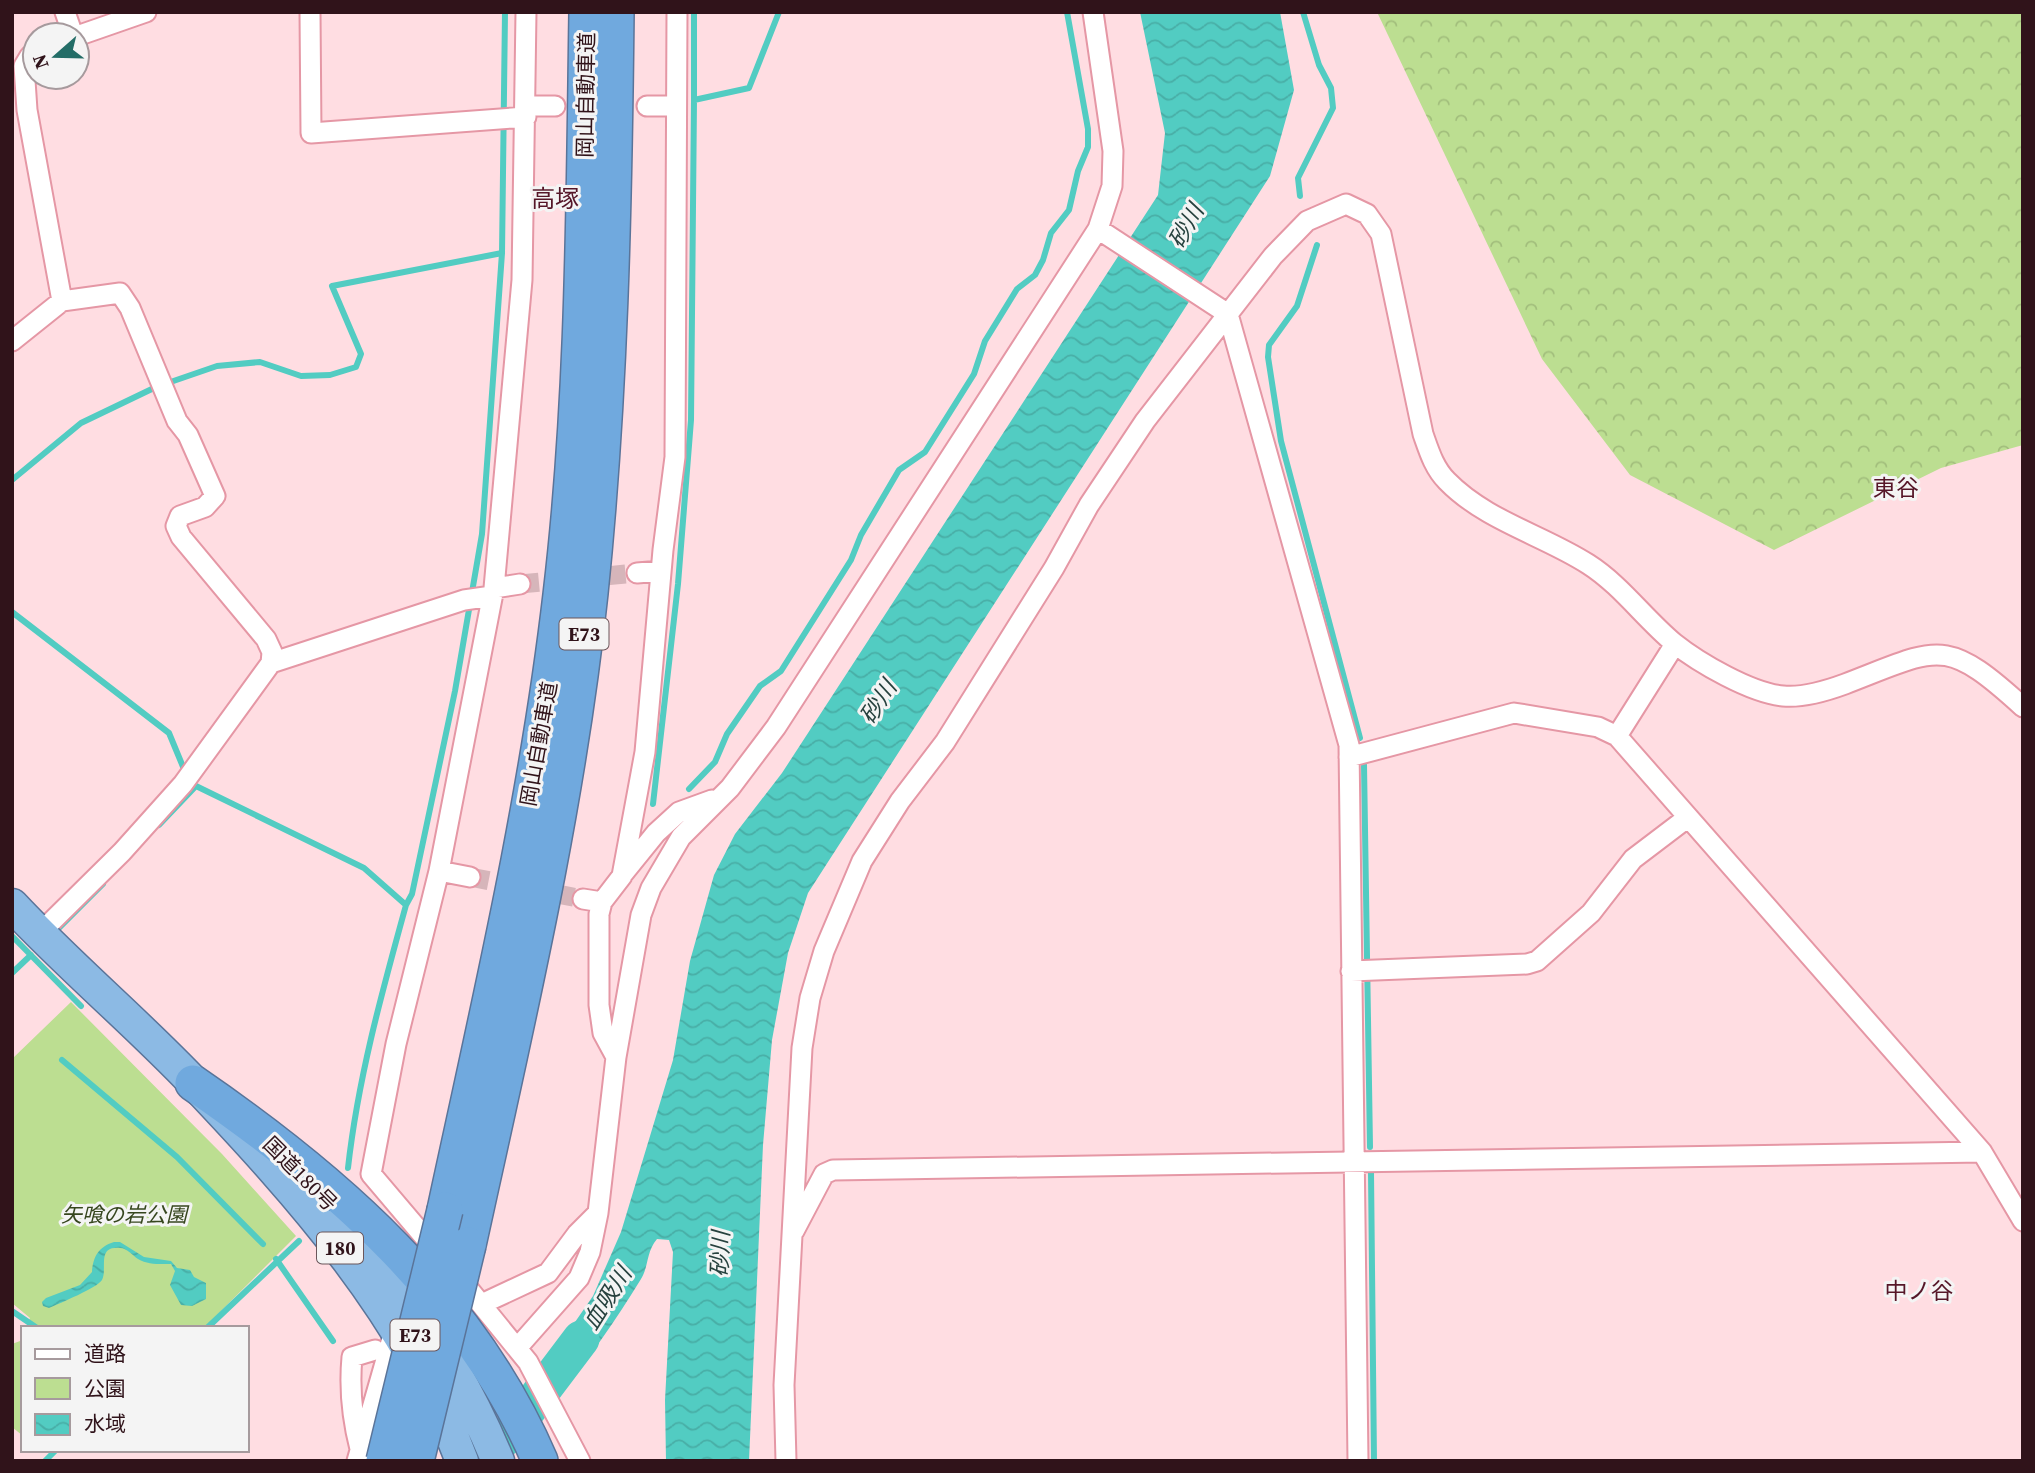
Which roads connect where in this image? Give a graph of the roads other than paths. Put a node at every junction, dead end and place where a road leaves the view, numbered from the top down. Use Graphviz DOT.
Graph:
graph roads {
  1 [pos="146,12"];
  2 [pos="310,12"];
  3 [pos="526,12"];
  4 [pos="587,12"];
  5 [pos="617,12"];
  6 [pos="677,12"];
  7 [pos="1093,12"];
  8 [pos="91,30"];
  9 [pos="22,91"];
  10 [pos="555,106"];
  11 [pos="647,106"];
  12 [pos="675,106"];
  13 [pos="20,112"];
  14 [pos="514,115"];
  15 [pos="1104,232"];
  16 [pos="62,301"];
  17 [pos="1222,311"];
  18 [pos="12,341"];
  19 [pos="661,571"];
  20 [pos="637,573"];
  21 [pos="520,583"];
  22 [pos="483,596"];
  23 [pos="1675,644"];
  24 [pos="271,663"];
  25 [pos="2023,707"];
  26 [pos="1617,736"];
  27 [pos="1349,757"];
  28 [pos="719,798"];
  29 [pos="1687,818"];
  30 [pos="439,871"];
  31 [pos="622,876"];
  32 [pos="470,877"];
  33 [pos="12,905"];
  34 [pos="39,934"];
  35 [pos="1362,971"];
  36 [pos="616,1057"];
  37 [pos="193,1083"];
  38 [pos="1982,1152"];
  39 [pos="1354,1164"];
  40 [pos="598,1213"];
  41 [pos="2023,1221"];
  42 [pos="792,1235"];
  43 [pos="488,1301"];
  44 [pos="385,1339"];
  45 [pos="523,1354"];
  46 [pos="458,1449"];
  47 [pos="367,1457"];
  48 [pos="539,1457"];
  49 [pos="416,1461"];
  50 [pos="498,1461"];
  51 [pos="580,1461"];
  52 [pos="786,1461"];
  53 [pos="1359,1461"];
  1 -- 8 [label="street"];
  2 -- 14 [label="street"];
  3 -- 14 [label="street"];
  4 -- 47 [label="highway, 岡山自動車道 / E73, bridge"];
  5 -- 49 [label="highway, 岡山自動車道 / E73, bridge"];
  6 -- 12 [label="street"];
  7 -- 15 [label="street"];
  9 -- 13 [label="street"];
  10 -- 14 [label="street"];
  11 -- 12 [label="street"];
  12 -- 19 [label="street"];
  13 -- 16 [label="street"];
  14 -- 22 [label="street"];
  15 -- 17 [label="street"];
  15 -- 28 [label="street"];
  16 -- 18 [label="street"];
  16 -- 24 [label="street"];
  17 -- 23 [label="street"];
  17 -- 27 [label="street"];
  17 -- 42 [label="street"];
  19 -- 20 [label="street"];
  19 -- 31 [label="street"];
  21 -- 22 [label="street"];
  22 -- 24 [label="street"];
  22 -- 30 [label="street"];
  23 -- 25 [label="street"];
  23 -- 26 [label="street"];
  24 -- 34 [label="street"];
  26 -- 27 [label="street"];
  26 -- 29 [label="street"];
  27 -- 35 [label="street"];
  28 -- 31 [label="street"];
  28 -- 36 [label="street"];
  29 -- 35 [label="street"];
  29 -- 38 [label="street"];
  30 -- 32 [label="street"];
  30 -- 45 [label="street"];
  31 -- 36 [label="street"];
  33 -- 34 [label="highway, 国道180号 / 180"];
  34 -- 37 [label="highway, 国道180号 / 180"];
  35 -- 39 [label="street"];
  36 -- 40 [label="street"];
  37 -- 44 [label="highway, 国道180号 / 180"];
  37 -- 48 [label="highway"];
  37 -- 50 [label="highway, 国道180号 / 180"];
  38 -- 39 [label="street"];
  38 -- 41 [label="street"];
  39 -- 42 [label="street"];
  39 -- 53 [label="street"];
  40 -- 43 [label="street"];
  40 -- 45 [label="street"];
  42 -- 52 [label="street"];
  44 -- 46 [label="highway, 国道180号 / 180"];
  44 -- 47 [label="street"];
  44 -- 47 [label="street"];
  45 -- 51 [label="street"];
}
